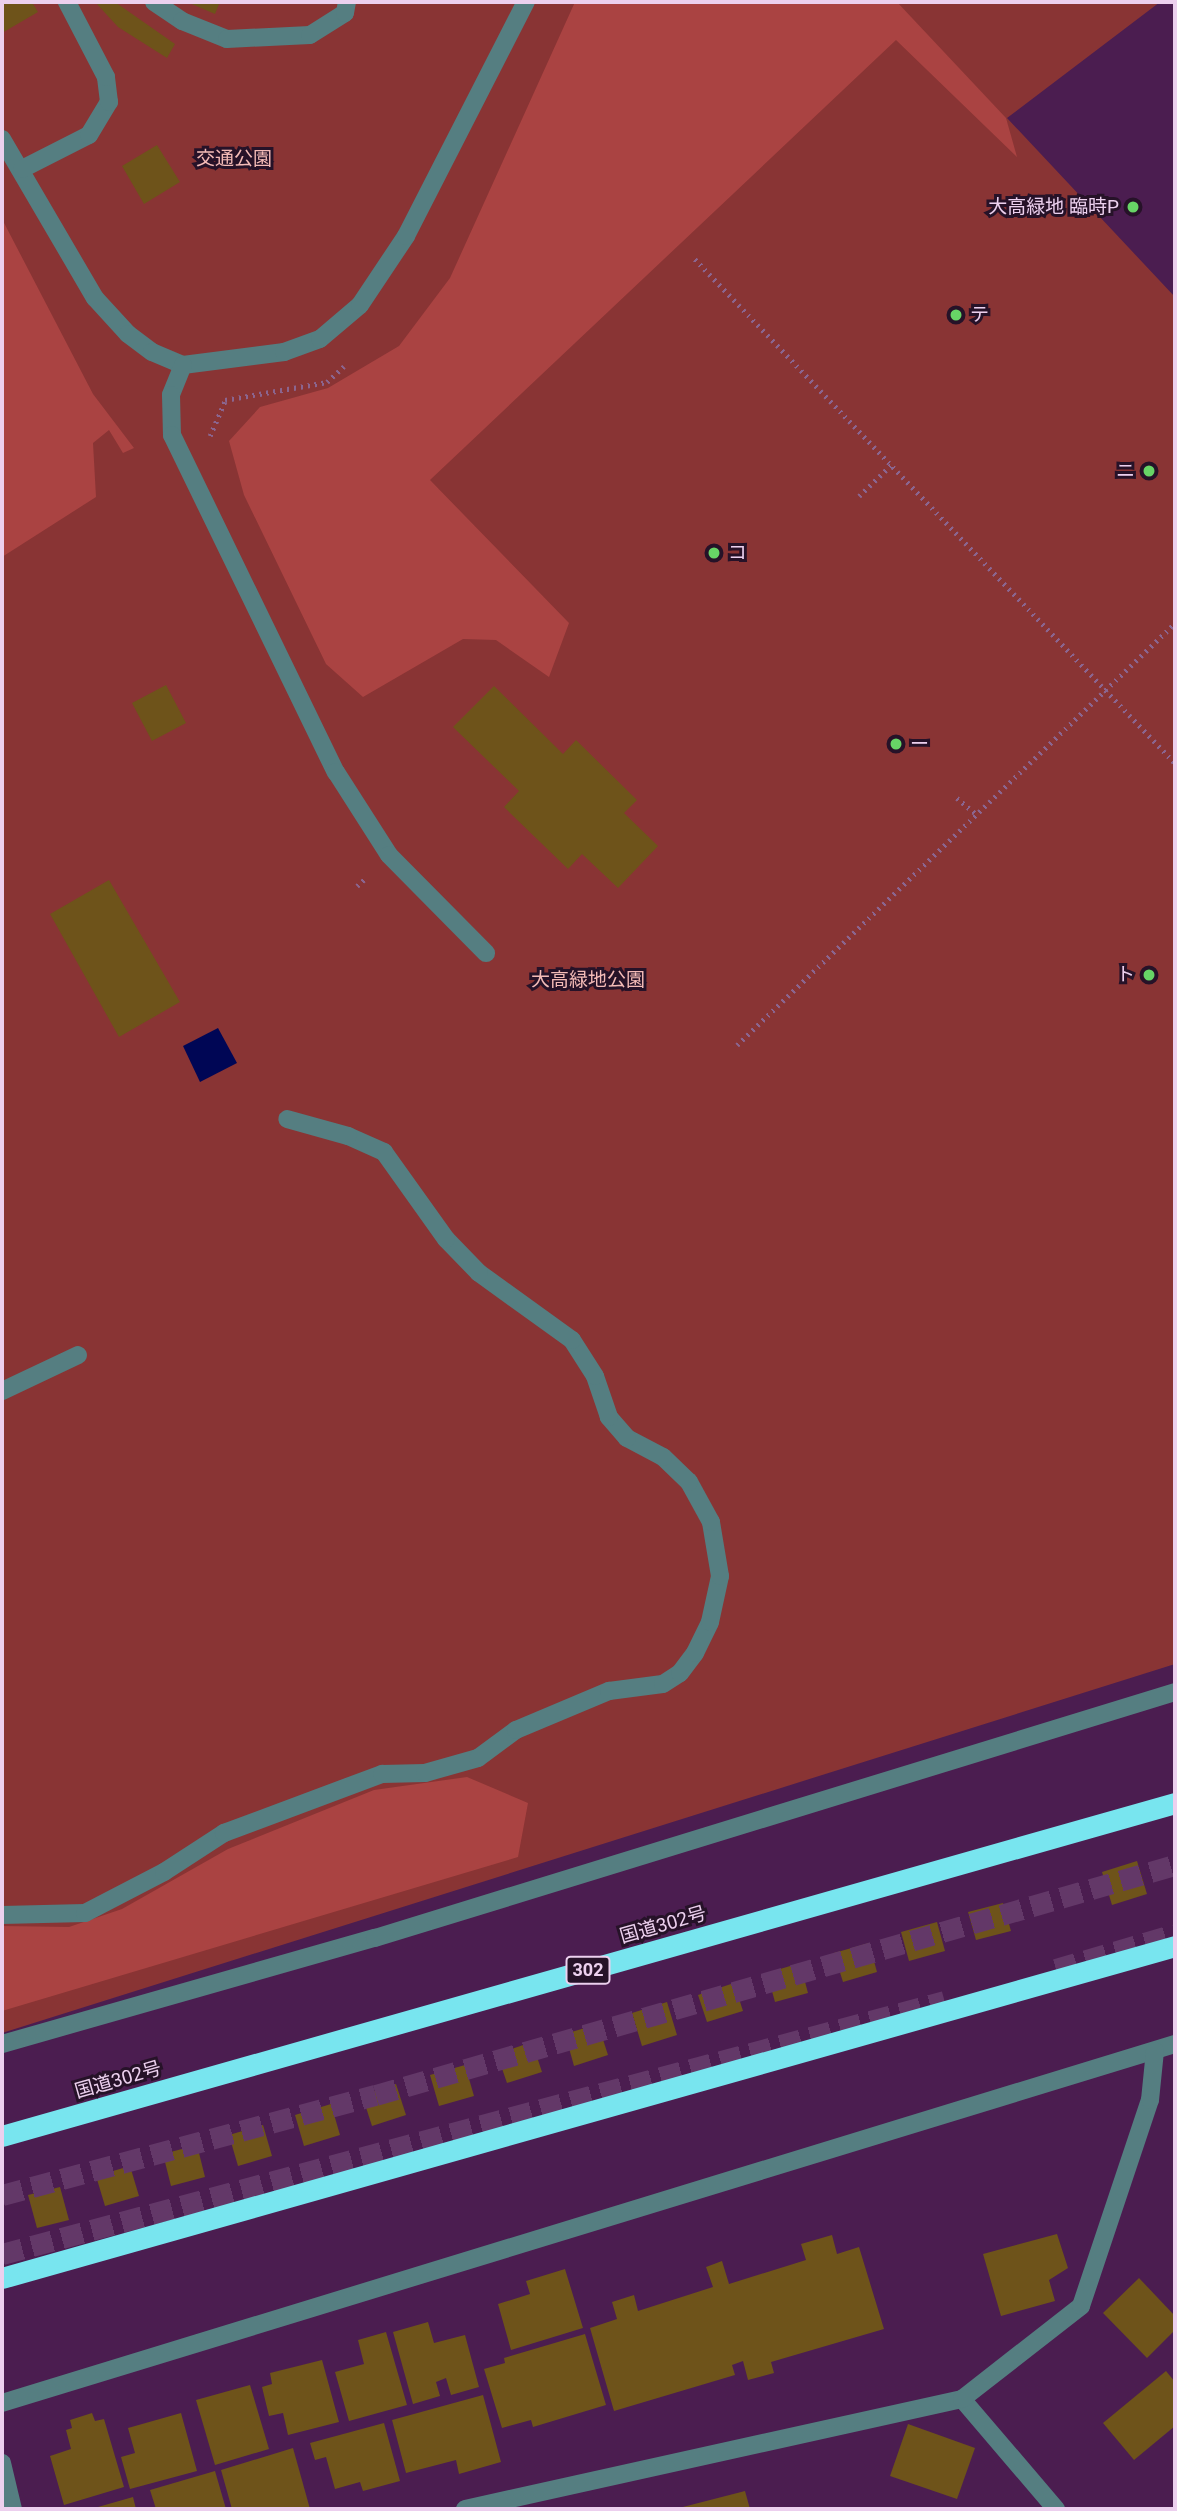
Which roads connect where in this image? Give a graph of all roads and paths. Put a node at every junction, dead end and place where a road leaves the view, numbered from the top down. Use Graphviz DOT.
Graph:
graph roads {
  1 [pos="67,2"];
  2 [pos="154,2"];
  3 [pos="347,2"];
  4 [pos="526,2"];
  5 [pos="2,139"];
  6 [pos="22,169"];
  7 [pos="695,260"];
  8 [pos="347,363"];
  9 [pos="183,365"];
  10 [pos="214,447"];
  11 [pos="891,465"];
  12 [pos="859,496"];
  13 [pos="1175,623"];
  14 [pos="1106,690"];
  15 [pos="1175,762"];
  16 [pos="957,798"];
  17 [pos="977,815"];
  18 [pos="486,953"];
  19 [pos="737,1045"];
  20 [pos="287,1119"];
  21 [pos="78,1355"];
  22 [pos="2,1391"];
  23 [pos="1175,1692"];
  24 [pos="1175,1803"];
  25 [pos="2,1914"];
  26 [pos="1175,1946"];
  27 [pos="2,2044"];
  28 [pos="1175,2045"];
  29 [pos="1155,2051"];
  30 [pos="2,2136"];
  31 [pos="2,2278"];
  32 [pos="962,2399"];
  33 [pos="2,2403"];
  34 [pos="2,2463"];
  35 [pos="474,2508"];
  36 [pos="13,2509"];
  37 [pos="1056,2509"];
  1 -- 6 [label="street"];
  2 -- 3 [label="street"];
  4 -- 9 [label="street"];
  5 -- 6 [label="street"];
  6 -- 9 [label="street"];
  7 -- 11 [label="path"];
  8 -- 10 [label="path"];
  9 -- 18 [label="street"];
  11 -- 12 [label="path"];
  11 -- 14 [label="path"];
  13 -- 14 [label="path"];
  14 -- 15 [label="path"];
  14 -- 17 [label="path"];
  16 -- 17 [label="path"];
  17 -- 19 [label="path"];
  20 -- 25 [label="street"];
  21 -- 22 [label="street"];
  23 -- 27 [label="street"];
  24 -- 30 [label="highway, 国道302号 / 302"];
  26 -- 31 [label="highway"];
  28 -- 29 [label="street"];
  29 -- 32 [label="street"];
  29 -- 33 [label="street"];
  32 -- 35 [label="street"];
  32 -- 37 [label="street"];
  34 -- 36 [label="street"];
}
